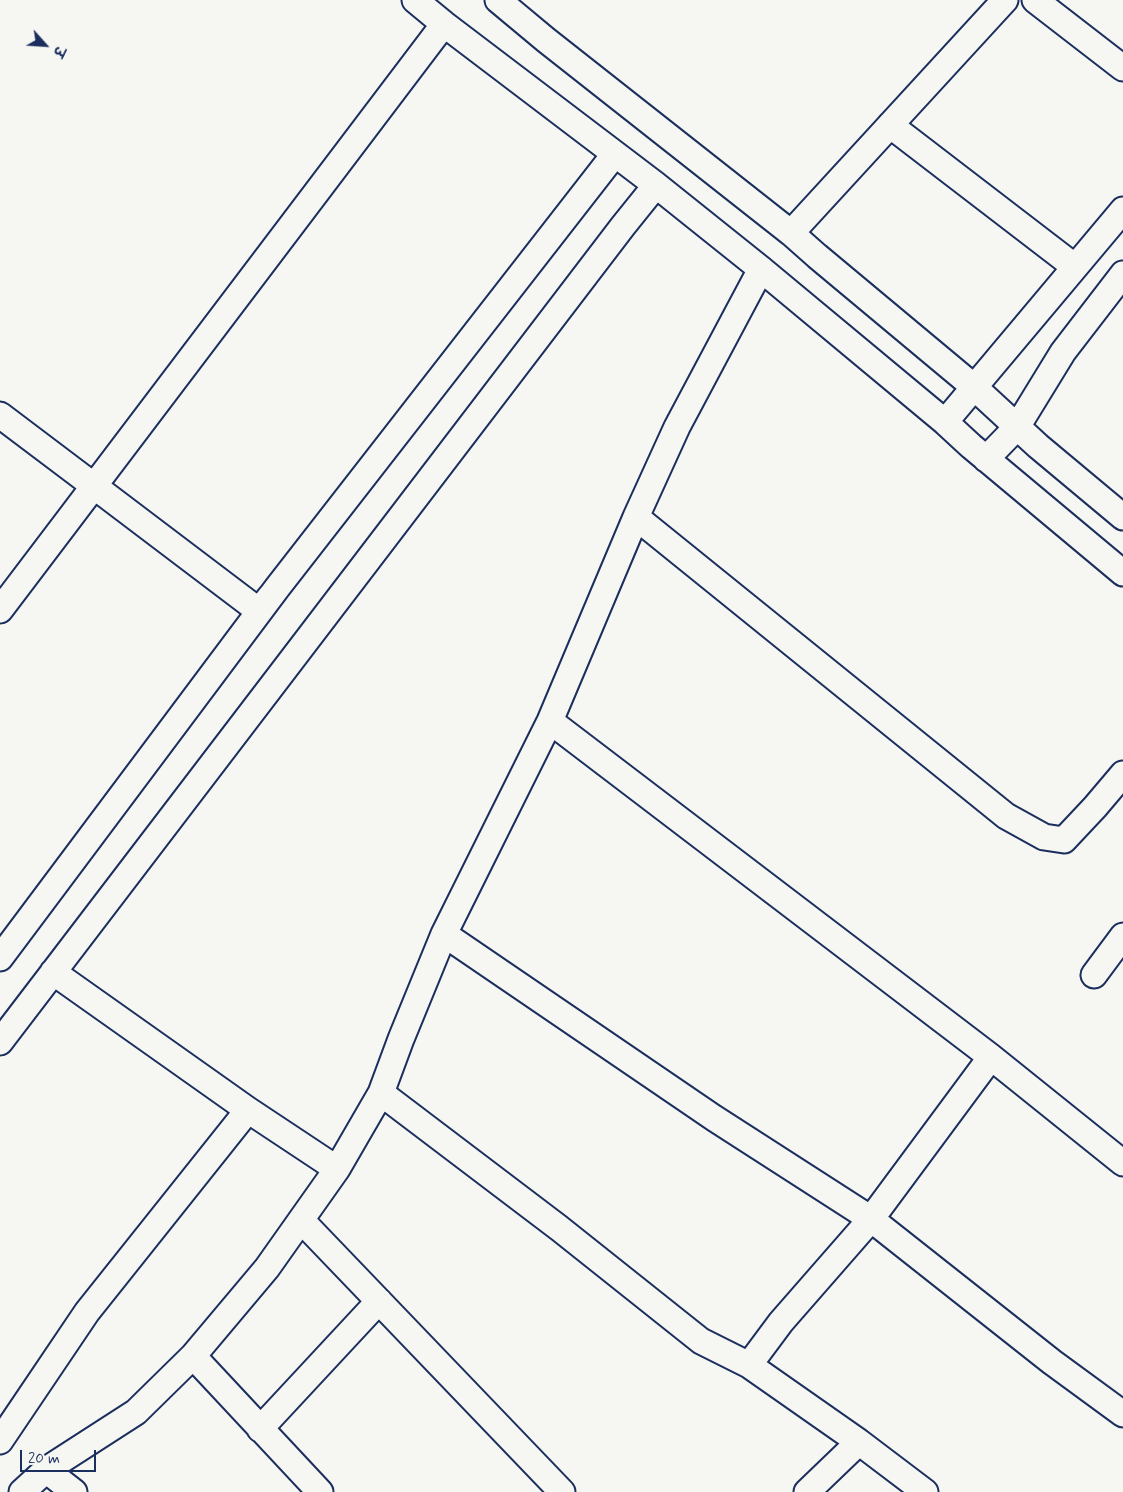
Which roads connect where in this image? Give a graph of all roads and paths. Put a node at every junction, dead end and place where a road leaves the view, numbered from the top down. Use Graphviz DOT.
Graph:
graph roads {
  1 [pos="415,0"];
  2 [pos="498,0"];
  3 [pos="1005,0"];
  4 [pos="1035,0"];
  5 [pos="444,24"];
  6 [pos="1123,68"];
  7 [pos="890,125"];
  8 [pos="614,155"];
  9 [pos="656,185"];
  10 [pos="1123,210"];
  11 [pos="791,233"];
  12 [pos="1075,267"];
  13 [pos="761,269"];
  14 [pos="1123,274"];
  15 [pos="974,387"];
  16 [pos="0,416"];
  17 [pos="945,422"];
  18 [pos="1017,427"];
  19 [pos="986,459"];
  20 [pos="94,486"];
  21 [pos="1123,517"];
  22 [pos="636,518"];
  23 [pos="1123,573"];
  24 [pos="277,588"];
  25 [pos="0,610"];
  26 [pos="550,721"];
  27 [pos="1123,774"];
  28 [pos="444,934"];
  29 [pos="1123,936"];
  30 [pos="0,958"];
  31 [pos="53,972"];
  32 [pos="1094,975"];
  33 [pos="0,1042"];
  34 [pos="991,1057"];
  35 [pos="381,1093"];
  36 [pos="248,1110"];
  37 [pos="1123,1164"];
  38 [pos="337,1169"];
  39 [pos="871,1219"];
  40 [pos="300,1220"];
  41 [pos="379,1301"];
  42 [pos="193,1356"];
  43 [pos="749,1365"];
  44 [pos="1123,1414"];
  45 [pos="260,1429"];
  46 [pos="0,1441"];
  47 [pos="859,1442"];
  48 [pos="46,1470"];
  49 [pos="22,1492"];
  50 [pos="74,1492"];
  51 [pos="320,1492"];
  52 [pos="562,1492"];
  53 [pos="807,1492"];
  54 [pos="925,1492"];
  1 -- 5 [label="street"];
  2 -- 11 [label="street"];
  3 -- 7 [label="street"];
  4 -- 6 [label="street"];
  5 -- 8 [label="street"];
  5 -- 20 [label="street"];
  7 -- 11 [label="street"];
  7 -- 12 [label="street"];
  8 -- 9 [label="street"];
  8 -- 24 [label="street"];
  9 -- 13 [label="street"];
  9 -- 31 [label="street"];
  10 -- 12 [label="street"];
  11 -- 15 [label="street"];
  12 -- 15 [label="street"];
  13 -- 17 [label="street"];
  13 -- 22 [label="street"];
  14 -- 18 [label="street"];
  15 -- 17 [label="street"];
  15 -- 18 [label="street"];
  16 -- 20 [label="street"];
  17 -- 19 [label="street"];
  18 -- 19 [label="street"];
  18 -- 21 [label="street"];
  19 -- 23 [label="street"];
  20 -- 24 [label="street"];
  20 -- 25 [label="street"];
  22 -- 26 [label="street"];
  22 -- 27 [label="street"];
  24 -- 30 [label="street"];
  26 -- 28 [label="street"];
  26 -- 34 [label="street"];
  28 -- 35 [label="street"];
  28 -- 39 [label="street"];
  29 -- 32 [label="street"];
  31 -- 33 [label="street"];
  31 -- 36 [label="street"];
  34 -- 37 [label="street"];
  34 -- 39 [label="street"];
  35 -- 38 [label="street"];
  35 -- 43 [label="street"];
  36 -- 38 [label="street"];
  36 -- 46 [label="street"];
  38 -- 40 [label="street"];
  39 -- 43 [label="street"];
  39 -- 44 [label="street"];
  40 -- 41 [label="street"];
  40 -- 42 [label="street"];
  41 -- 45 [label="street"];
  41 -- 52 [label="street"];
  42 -- 45 [label="street"];
  42 -- 48 [label="street"];
  43 -- 47 [label="street"];
  45 -- 51 [label="street"];
  47 -- 53 [label="street"];
  47 -- 54 [label="street"];
  48 -- 49 [label="street"];
  48 -- 50 [label="street"];
}
